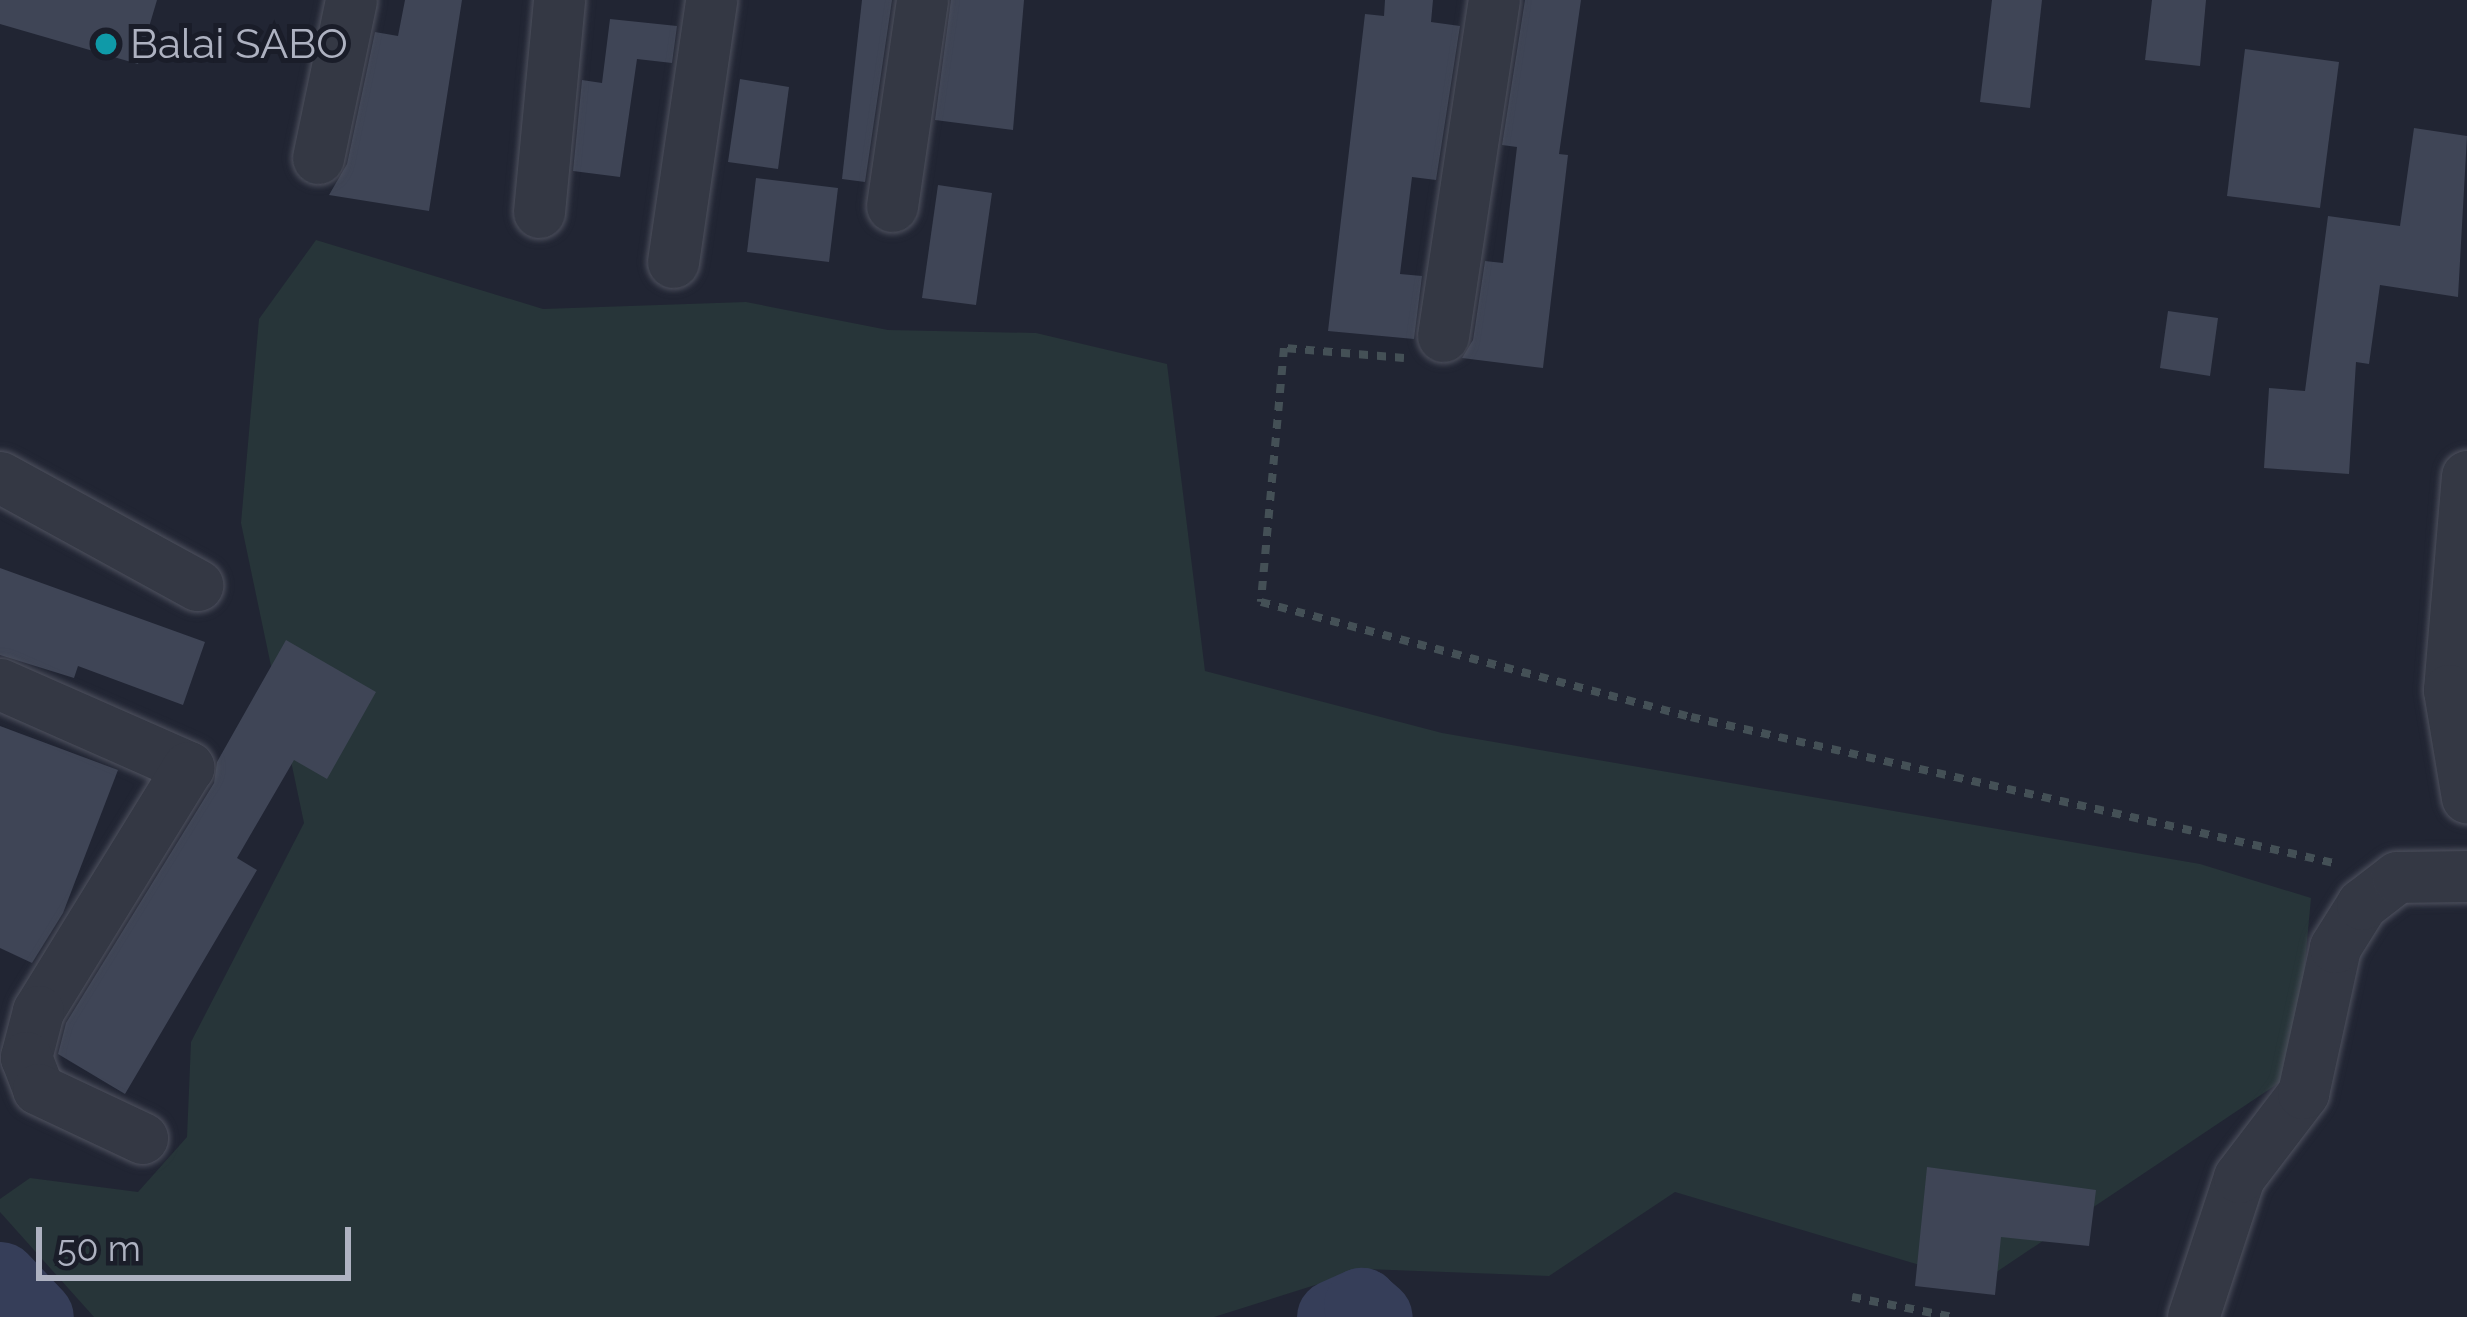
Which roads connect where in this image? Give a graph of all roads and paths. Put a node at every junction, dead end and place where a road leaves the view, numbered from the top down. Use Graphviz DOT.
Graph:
graph roads {
  1 [pos="351,0"];
  2 [pos="559,0"];
  3 [pos="711,0"];
  4 [pos="922,0"];
  5 [pos="1494,0"];
  6 [pos="318,158"];
  7 [pos="892,206"];
  8 [pos="539,212"];
  9 [pos="673,262"];
  10 [pos="1443,336"];
  11 [pos="0,477"];
  12 [pos="2465,497"];
  13 [pos="197,585"];
  14 [pos="0,685"];
  15 [pos="2467,798"];
  16 [pos="2467,876"];
  17 [pos="2397,877"];
  18 [pos="19,1003"];
  19 [pos="142,1138"];
  20 [pos="1852,1297"];
  21 [pos="1952,1317"];
  22 [pos="2193,1317"];
  1 -- 6 [label="street"];
  2 -- 8 [label="street"];
  3 -- 9 [label="street"];
  4 -- 7 [label="street"];
  5 -- 10 [label="street"];
  10 -- 17 [label="path"];
  11 -- 13 [label="street"];
  12 -- 15 [label="street"];
  14 -- 18 [label="street"];
  16 -- 17 [label="street"];
  17 -- 22 [label="street"];
  18 -- 19 [label="street"];
  20 -- 21 [label="path"];
}
